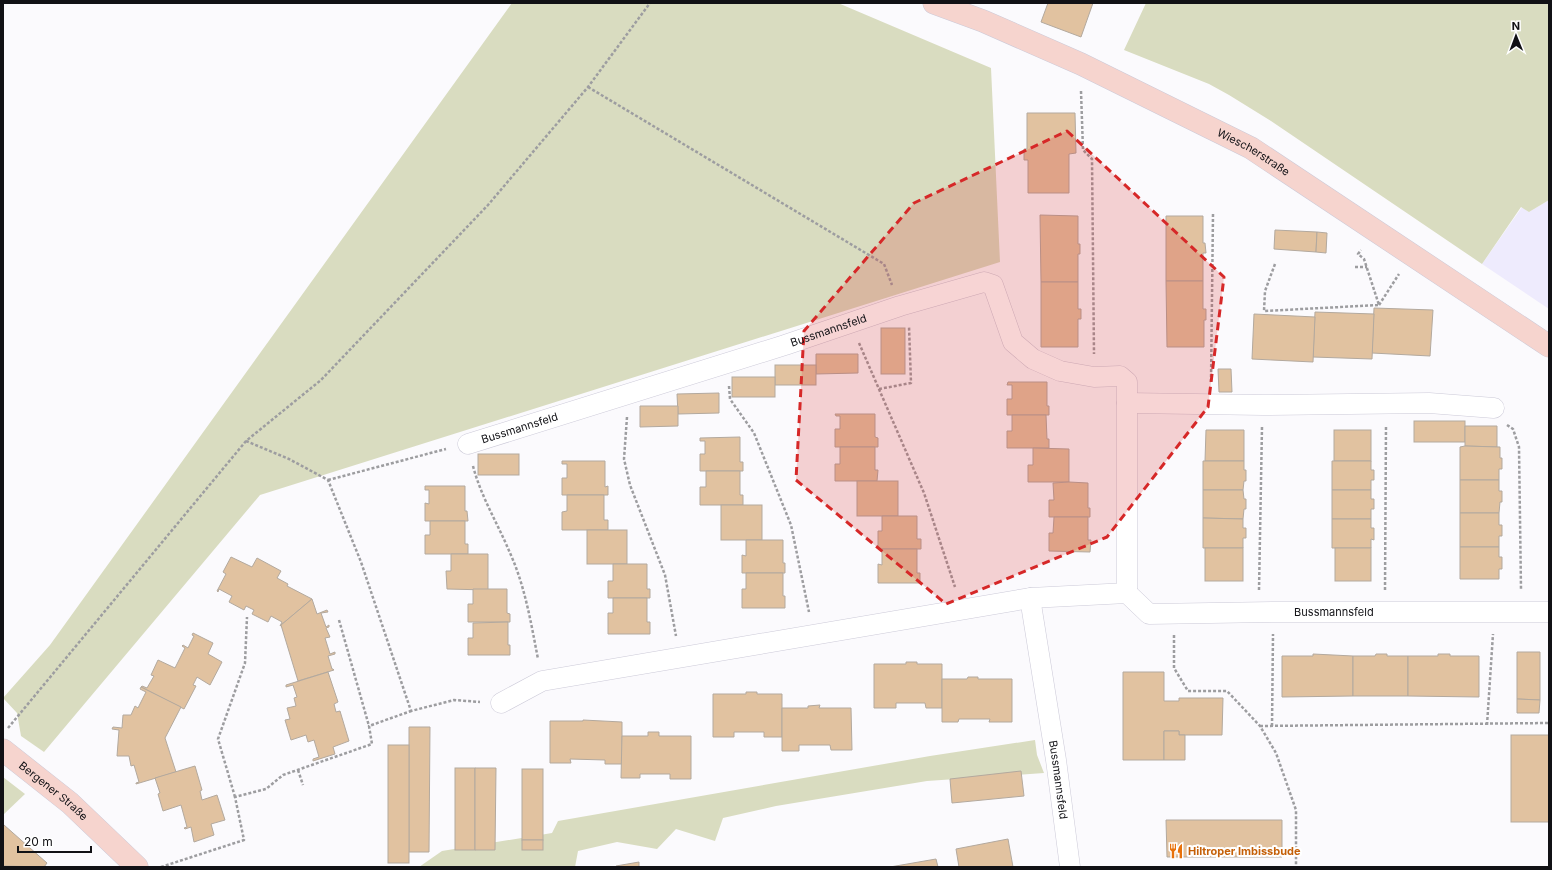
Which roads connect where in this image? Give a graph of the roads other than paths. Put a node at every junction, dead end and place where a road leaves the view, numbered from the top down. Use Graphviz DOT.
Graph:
graph roads {
  1 [pos="934,3"];
  2 [pos="1549,346"];
  3 [pos="1127,403"];
  4 [pos="1494,408"];
  5 [pos="468,444"];
  6 [pos="1127,593"];
  7 [pos="1030,598"];
  8 [pos="1549,612"];
  9 [pos="501,703"];
  10 [pos="3,750"];
  11 [pos="137,867"];
  12 [pos="1070,867"];
  1 -- 2 [label="main road, Wiescherstraße"];
  3 -- 4 [label="street"];
  3 -- 5 [label="street, Bussmannsfeld"];
  3 -- 6 [label="street, Bussmannsfeld"];
  6 -- 7 [label="street"];
  6 -- 8 [label="street, Bussmannsfeld"];
  7 -- 9 [label="street"];
  7 -- 12 [label="street, Bussmannsfeld"];
  10 -- 11 [label="main road, Bergener Straße"];
}
